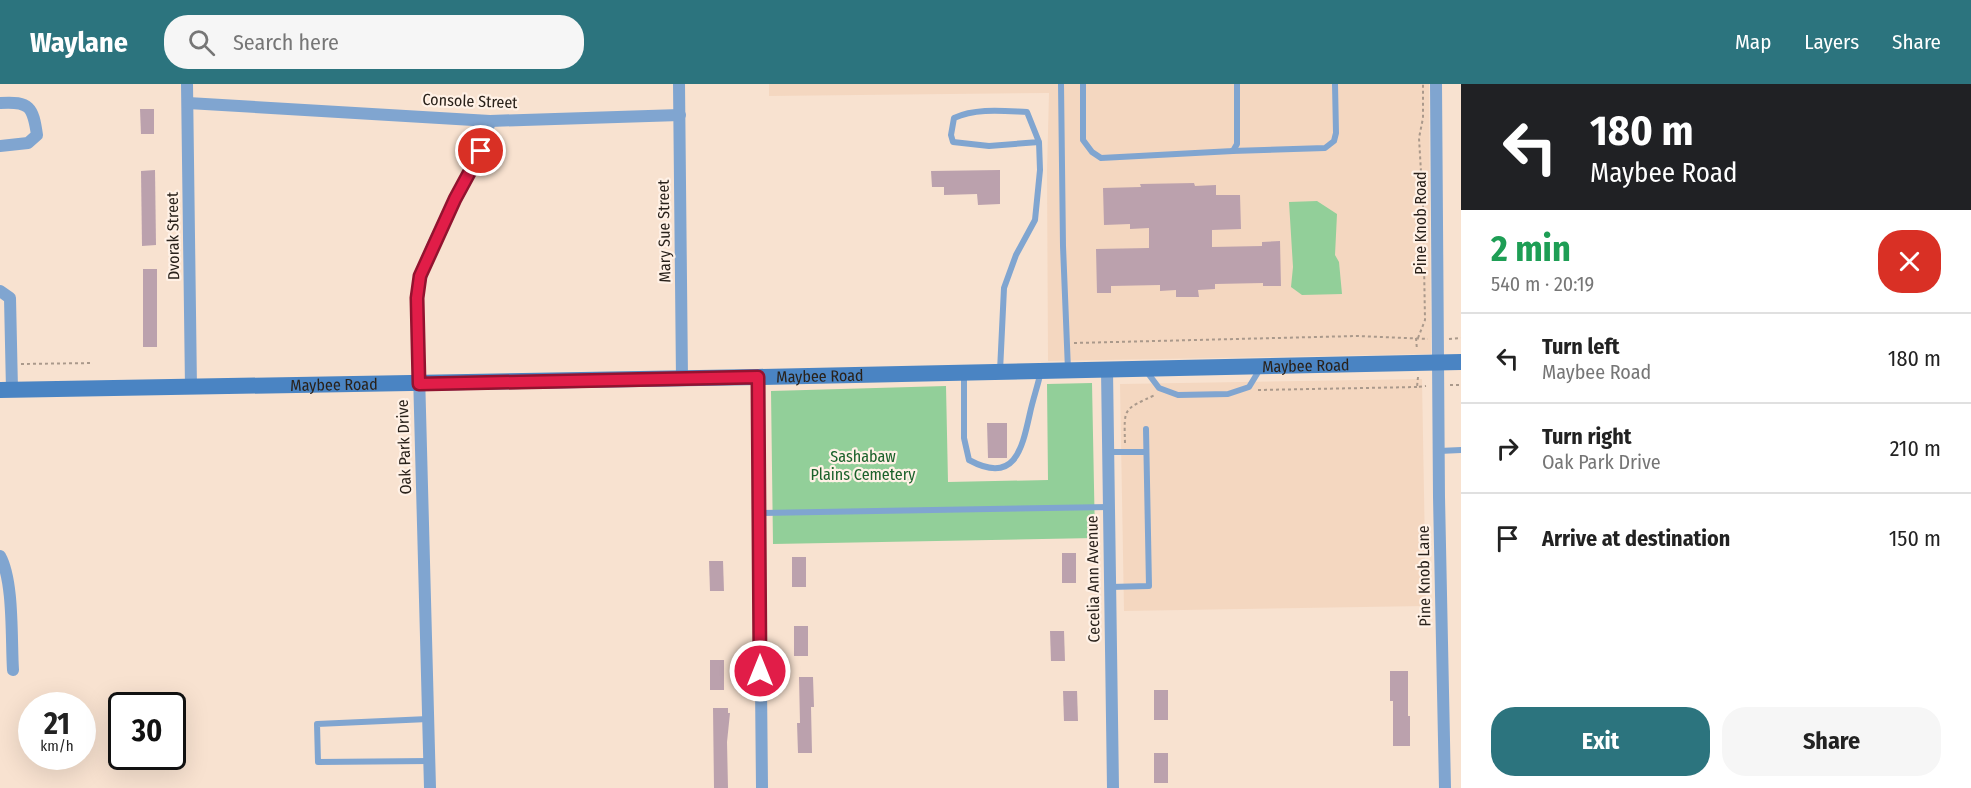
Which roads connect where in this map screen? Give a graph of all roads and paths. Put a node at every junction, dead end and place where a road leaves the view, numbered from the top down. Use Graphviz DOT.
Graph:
graph roads {
  1 [pos="187,84"];
  2 [pos="680,84"];
  3 [pos="1061,84"];
  4 [pos="1083,84"];
  5 [pos="1237,84"];
  6 [pos="1335,84"];
  7 [pos="1423,84"];
  8 [pos="1436,84"];
  9 [pos="6,103"];
  10 [pos="188,103"];
  11 [pos="680,115"];
  12 [pos="490,121"];
  13 [pos="1039,142"];
  14 [pos="0,146"];
  15 [pos="1232,151"];
  16 [pos="0,291"];
  17 [pos="1417,338"];
  18 [pos="1461,338"];
  19 [pos="1438,339"];
  20 [pos="1067,343"];
  21 [pos="1417,348"];
  22 [pos="1461,362"];
  23 [pos="93,363"];
  24 [pos="1438,363"];
  25 [pos="12,364"];
  26 [pos="1261,366"];
  27 [pos="1145,369"];
  28 [pos="1068,370"];
  29 [pos="1107,370"];
  30 [pos="1041,371"];
  31 [pos="1000,372"];
  32 [pos="964,373"];
  33 [pos="758,377"];
  34 [pos="1418,378"];
  35 [pos="682,379"];
  36 [pos="419,384"];
  37 [pos="1423,386"];
  38 [pos="191,388"];
  39 [pos="6,390"];
  40 [pos="1146,429"];
  41 [pos="1461,450"];
  42 [pos="1438,451"];
  43 [pos="1108,452"];
  44 [pos="1146,452"];
  45 [pos="1109,507"];
  46 [pos="759,513"];
  47 [pos="0,556"];
  48 [pos="1110,588"];
  49 [pos="13,670"];
  50 [pos="428,719"];
  51 [pos="429,761"];
  52 [pos="430,788"];
  53 [pos="762,788"];
  54 [pos="1113,788"];
  55 [pos="1445,788"];
  1 -- 10 [label="street, Dvorak Street"];
  2 -- 11 [label="street, Mary Sue Street"];
  3 -- 20 [label="lane"];
  4 -- 15 [label="lane"];
  5 -- 15 [label="lane"];
  6 -- 15 [label="lane"];
  7 -- 17 [label="path"];
  8 -- 19 [label="street, Pine Knob Road"];
  9 -- 14 [label="street"];
  10 -- 12 [label="street, Console Street"];
  10 -- 38 [label="street, Dvorak Street"];
  11 -- 12 [label="street, Console Street"];
  11 -- 35 [label="street, Mary Sue Street"];
  12 -- 36 [label="street, Oak Park Drive"];
  13 -- 13 [label="lane"];
  13 -- 31 [label="lane"];
  16 -- 25 [label="street"];
  17 -- 19 [label="path"];
  17 -- 20 [label="path"];
  17 -- 21 [label="path"];
  18 -- 19 [label="path"];
  19 -- 24 [label="street, Pine Knob Road"];
  20 -- 28 [label="lane"];
  22 -- 24 [label="main road, Maybee Road"];
  23 -- 25 [label="path"];
  24 -- 26 [label="main road, Maybee Road"];
  24 -- 42 [label="street, Pine Knob Lane"];
  25 -- 39 [label="street"];
  26 -- 27 [label="main road, Maybee Road"];
  26 -- 27 [label="lane"];
  27 -- 29 [label="main road, Maybee Road"];
  28 -- 29 [label="main road, Maybee Road"];
  28 -- 30 [label="main road, Maybee Road"];
  29 -- 43 [label="street, Cecelia Ann Avenue"];
  30 -- 31 [label="main road, Maybee Road"];
  30 -- 32 [label="lane"];
  31 -- 32 [label="main road, Maybee Road"];
  32 -- 33 [label="main road, Maybee Road"];
  33 -- 35 [label="main road, Maybee Road"];
  33 -- 46 [label="street"];
  34 -- 37 [label="path"];
  35 -- 36 [label="main road, Maybee Road"];
  36 -- 38 [label="main road, Maybee Road"];
  36 -- 50 [label="street, Oak Park Drive"];
  38 -- 39 [label="main road, Maybee Road"];
  40 -- 44 [label="lane"];
  41 -- 42 [label="lane"];
  42 -- 55 [label="street, Pine Knob Lane"];
  43 -- 44 [label="lane"];
  43 -- 45 [label="street, Cecelia Ann Avenue"];
  44 -- 48 [label="lane"];
  45 -- 46 [label="lane"];
  45 -- 48 [label="street, Cecelia Ann Avenue"];
  46 -- 53 [label="street"];
  47 -- 49 [label="street"];
  48 -- 54 [label="street, Cecelia Ann Avenue"];
  50 -- 51 [label="street, Oak Park Drive"];
  50 -- 51 [label="lane"];
  51 -- 52 [label="street, Oak Park Drive"];
}
